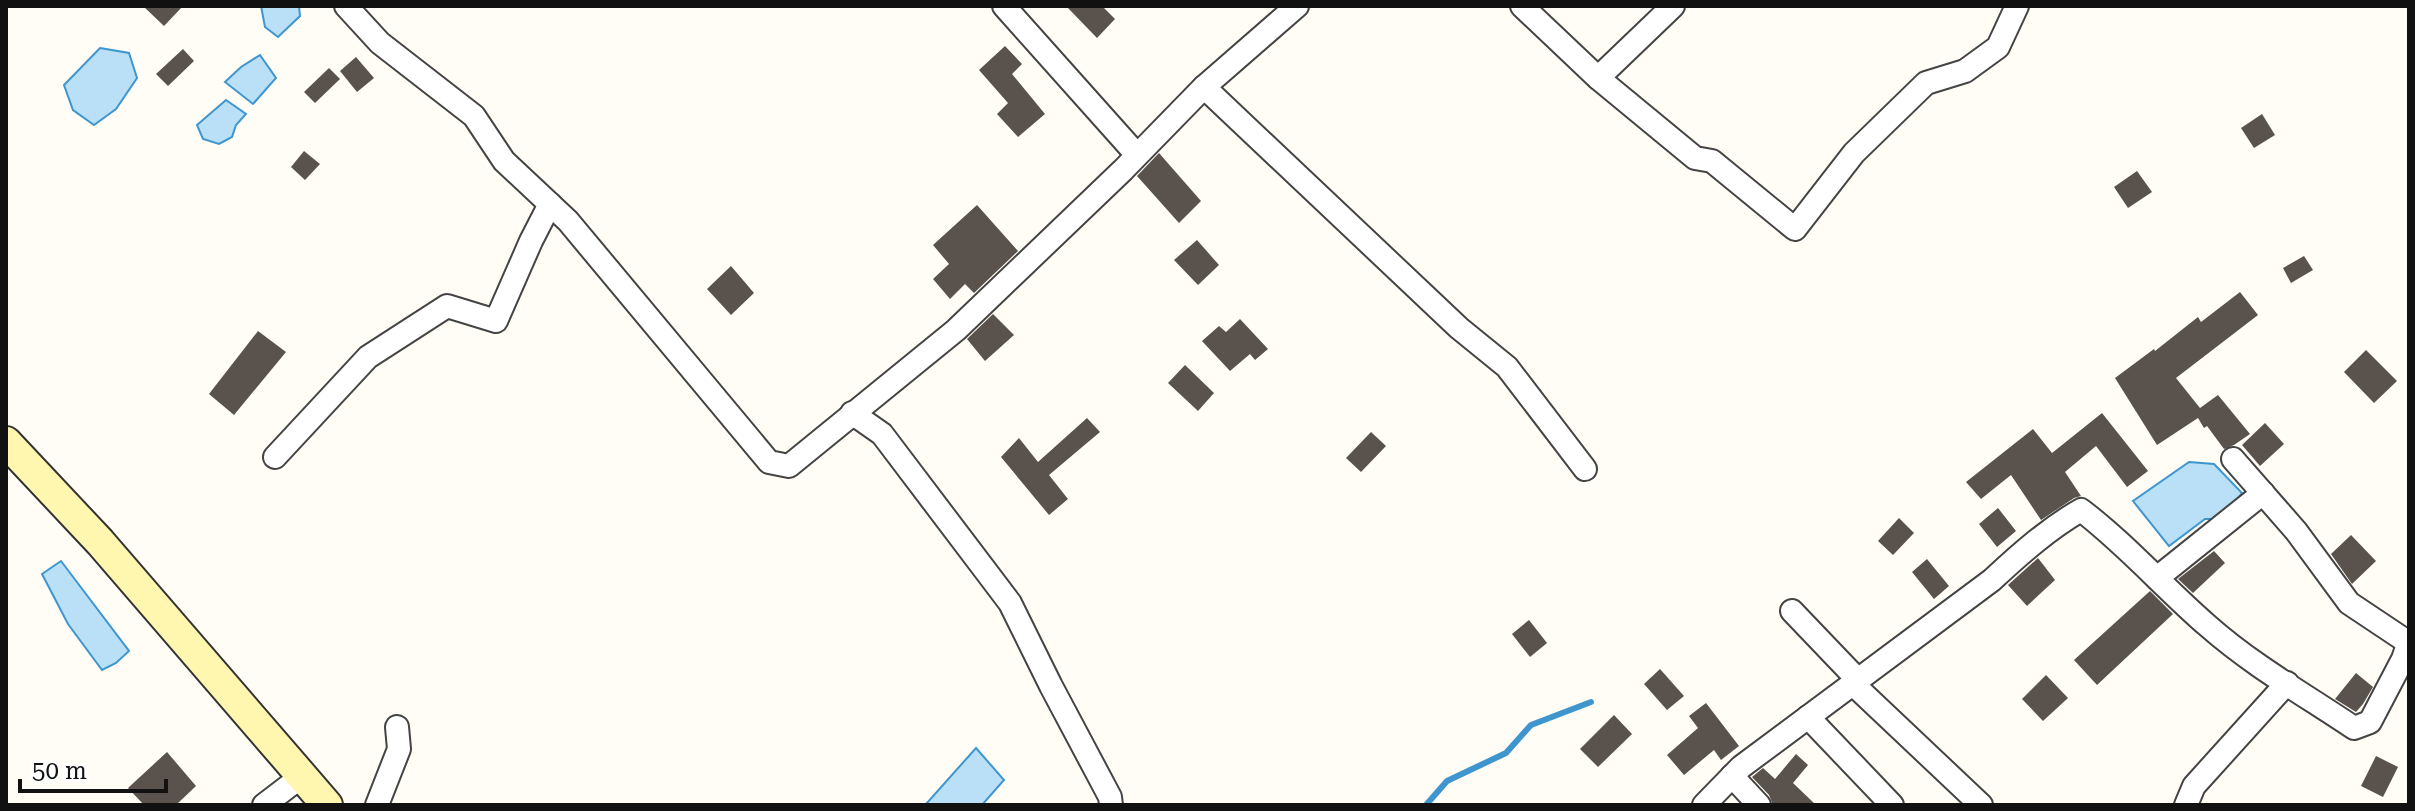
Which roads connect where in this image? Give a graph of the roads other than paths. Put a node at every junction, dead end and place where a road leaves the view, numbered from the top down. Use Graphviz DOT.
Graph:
graph roads {
  1 [pos="346,6"];
  2 [pos="1004,6"];
  3 [pos="1297,6"];
  4 [pos="1522,6"];
  5 [pos="1673,6"];
  6 [pos="2017,6"];
  7 [pos="1598,78"];
  8 [pos="1204,87"];
  9 [pos="1137,155"];
  10 [pos="550,204"];
  11 [pos="852,413"];
  12 [pos="6,442"];
  13 [pos="275,457"];
  14 [pos="2233,459"];
  15 [pos="1585,469"];
  16 [pos="2263,493"];
  17 [pos="2157,578"];
  18 [pos="1792,611"];
  19 [pos="2409,642"];
  20 [pos="1855,682"];
  21 [pos="2287,683"];
  22 [pos="1808,717"];
  23 [pos="397,727"];
  24 [pos="302,776"];
  25 [pos="1732,776"];
  26 [pos="264,805"];
  27 [pos="327,805"];
  28 [pos="377,805"];
  29 [pos="1111,805"];
  30 [pos="1704,805"];
  31 [pos="1759,805"];
  32 [pos="1892,805"];
  33 [pos="1981,805"];
  34 [pos="2186,805"];
  1 -- 10 [label="street"];
  2 -- 9 [label="street"];
  3 -- 8 [label="street"];
  4 -- 7 [label="street"];
  5 -- 7 [label="street"];
  6 -- 7 [label="street"];
  8 -- 9 [label="street"];
  8 -- 15 [label="street"];
  9 -- 11 [label="street"];
  10 -- 11 [label="street"];
  10 -- 13 [label="street"];
  11 -- 29 [label="street"];
  12 -- 24 [label="main road"];
  14 -- 16 [label="street"];
  16 -- 17 [label="street"];
  16 -- 19 [label="street"];
  17 -- 20 [label="street"];
  17 -- 21 [label="street"];
  18 -- 20 [label="street"];
  19 -- 21 [label="street"];
  20 -- 22 [label="street"];
  20 -- 33 [label="street"];
  21 -- 34 [label="street"];
  22 -- 25 [label="street"];
  22 -- 32 [label="street"];
  23 -- 28 [label="street"];
  24 -- 26 [label="street"];
  24 -- 27 [label="main road"];
  25 -- 30 [label="street"];
  25 -- 31 [label="street"];
}
